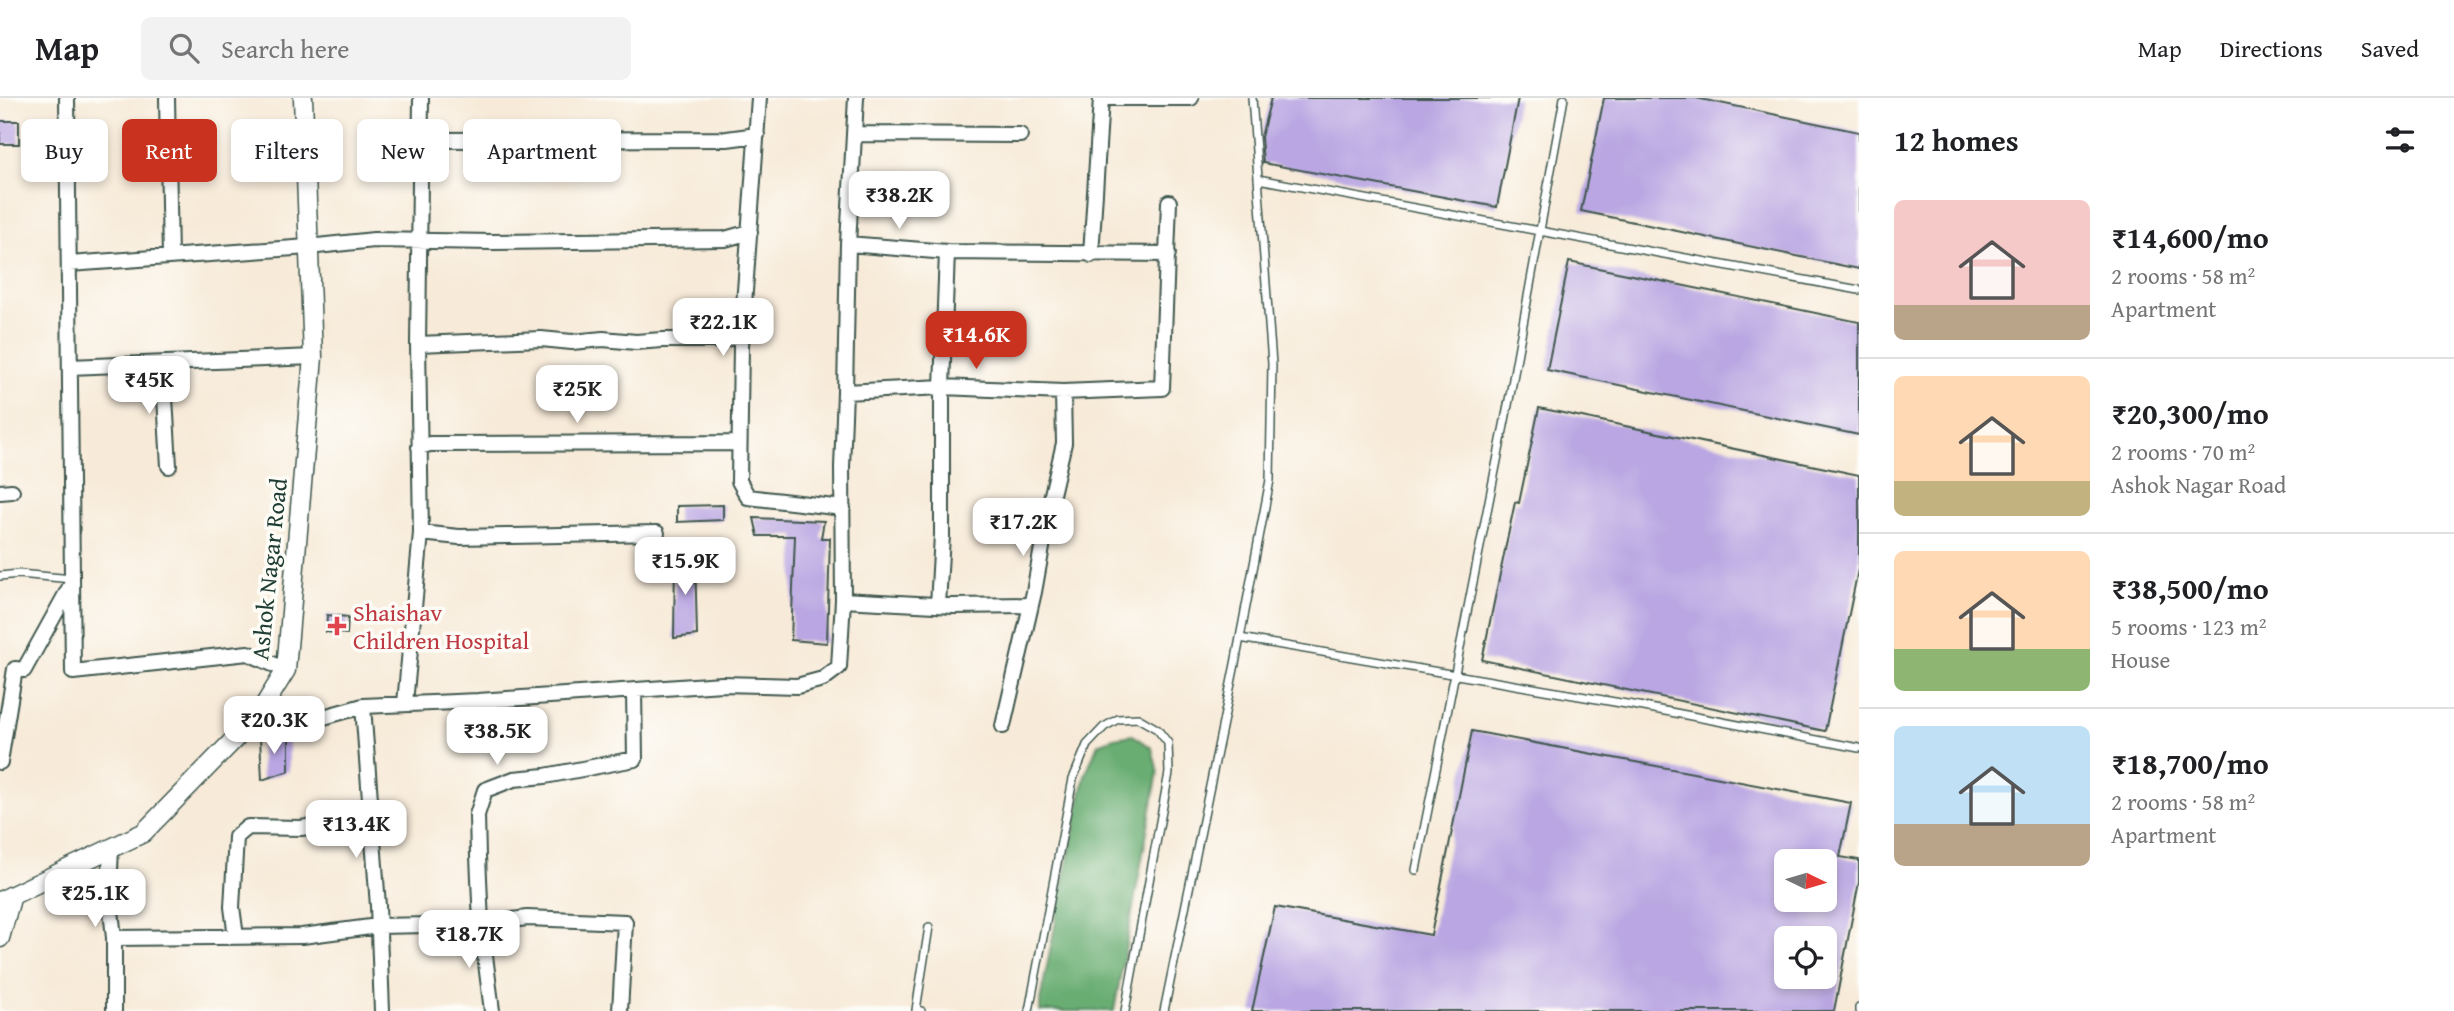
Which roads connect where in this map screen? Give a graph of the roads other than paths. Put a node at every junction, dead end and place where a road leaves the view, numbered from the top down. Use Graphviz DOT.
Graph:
graph roads {
  1 [pos="67,98"];
  2 [pos="166,98"];
  3 [pos="303,98"];
  4 [pos="421,98"];
  5 [pos="759,98"];
  6 [pos="856,98"];
  7 [pos="1191,98"];
  8 [pos="1252,98"];
  9 [pos="1564,98"];
  10 [pos="1101,99"];
  11 [pos="420,119"];
  12 [pos="854,134"];
  13 [pos="757,135"];
  14 [pos="1020,135"];
  15 [pos="449,140"];
  16 [pos="1258,178"];
  17 [pos="419,182"];
  18 [pos="1169,202"];
  19 [pos="1539,229"];
  20 [pos="750,232"];
  21 [pos="418,242"];
  22 [pos="848,244"];
  23 [pos="307,247"];
  24 [pos="947,252"];
  25 [pos="1091,254"];
  26 [pos="1168,254"];
  27 [pos="170,257"];
  28 [pos="69,264"];
  29 [pos="1859,290"];
  30 [pos="742,336"];
  31 [pos="418,344"];
  32 [pos="313,357"];
  33 [pos="163,363"];
  34 [pos="70,367"];
  35 [pos="942,387"];
  36 [pos="845,391"];
  37 [pos="1063,392"];
  38 [pos="739,443"];
  39 [pos="419,447"];
  40 [pos="169,466"];
  41 [pos="843,508"];
  42 [pos="421,533"];
  43 [pos="657,533"];
  44 [pos="0,576"];
  45 [pos="72,581"];
  46 [pos="843,600"];
  47 [pos="938,605"];
  48 [pos="1031,605"];
  49 [pos="1240,638"];
  50 [pos="15,669"];
  51 [pos="286,670"];
  52 [pos="0,671"];
  53 [pos="1454,674"];
  54 [pos="634,691"];
  55 [pos="268,700"];
  56 [pos="405,703"];
  57 [pos="363,706"];
  58 [pos="1003,726"];
  59 [pos="1859,748"];
  60 [pos="0,762"];
  61 [pos="370,818"];
  62 [pos="111,848"];
  63 [pos="1416,870"];
  64 [pos="4,895"];
  65 [pos="481,924"];
  66 [pos="378,926"];
  67 [pos="929,927"];
  68 [pos="236,937"];
  69 [pos="0,938"];
  70 [pos="114,938"];
  71 [pos="114,1011"];
  72 [pos="382,1011"];
  73 [pos="492,1011"];
  74 [pos="620,1011"];
  75 [pos="921,1011"];
  76 [pos="1029,1011"];
  77 [pos="1125,1011"];
  78 [pos="1164,1011"];
  1 -- 28 [label="street"];
  2 -- 27 [label="street"];
  3 -- 23 [label="street, Ashok Nagar Road"];
  4 -- 11 [label="street"];
  5 -- 13 [label="street"];
  6 -- 12 [label="street"];
  7 -- 10 [label="street"];
  8 -- 16 [label="lane"];
  9 -- 19 [label="lane"];
  10 -- 25 [label="street"];
  12 -- 14 [label="street"];
  12 -- 22 [label="street"];
  13 -- 15 [label="street"];
  13 -- 20 [label="street"];
  16 -- 19 [label="lane"];
  16 -- 49 [label="lane"];
  17 -- 21 [label="street"];
  18 -- 26 [label="street"];
  19 -- 29 [label="lane"];
  19 -- 53 [label="lane"];
  20 -- 21 [label="street"];
  20 -- 30 [label="street"];
  21 -- 23 [label="street"];
  21 -- 31 [label="street"];
  22 -- 24 [label="street"];
  22 -- 36 [label="street"];
  23 -- 27 [label="street"];
  23 -- 32 [label="street, Ashok Nagar Road"];
  24 -- 25 [label="street"];
  24 -- 35 [label="street"];
  25 -- 26 [label="street"];
  26 -- 37 [label="street"];
  27 -- 28 [label="street"];
  28 -- 34 [label="street"];
  30 -- 31 [label="street"];
  30 -- 38 [label="street"];
  31 -- 39 [label="street"];
  32 -- 33 [label="street"];
  32 -- 51 [label="street, Ashok Nagar Road"];
  33 -- 34 [label="street"];
  33 -- 40 [label="street"];
  34 -- 45 [label="street"];
  35 -- 36 [label="street"];
  35 -- 37 [label="street"];
  35 -- 47 [label="street"];
  36 -- 41 [label="street"];
  37 -- 48 [label="street"];
  38 -- 39 [label="street"];
  38 -- 41 [label="street"];
  39 -- 42 [label="street"];
  41 -- 46 [label="street"];
  42 -- 43 [label="street"];
  42 -- 56 [label="street"];
  44 -- 45 [label="lane"];
  45 -- 50 [label="street"];
  45 -- 51 [label="street"];
  46 -- 47 [label="street"];
  46 -- 54 [label="street"];
  47 -- 48 [label="street"];
  48 -- 58 [label="street"];
  49 -- 53 [label="lane"];
  49 -- 78 [label="lane"];
  50 -- 52 [label="street"];
  50 -- 60 [label="street"];
  51 -- 55 [label="street, Ashok Nagar Road"];
  53 -- 59 [label="lane"];
  53 -- 63 [label="lane"];
  54 -- 56 [label="street"];
  54 -- 65 [label="street"];
  55 -- 57 [label="street"];
  55 -- 62 [label="street, Ashok Nagar Road"];
  56 -- 57 [label="street"];
  57 -- 61 [label="street"];
  61 -- 66 [label="street"];
  61 -- 68 [label="street"];
  62 -- 64 [label="street, Ashok Nagar Road"];
  62 -- 70 [label="street"];
  64 -- 69 [label="street"];
  65 -- 66 [label="street"];
  65 -- 73 [label="street"];
  65 -- 74 [label="street"];
  66 -- 68 [label="street"];
  66 -- 72 [label="street"];
  67 -- 75 [label="lane"];
  68 -- 70 [label="street"];
  70 -- 71 [label="street"];
  76 -- 77 [label="lane"];
}
